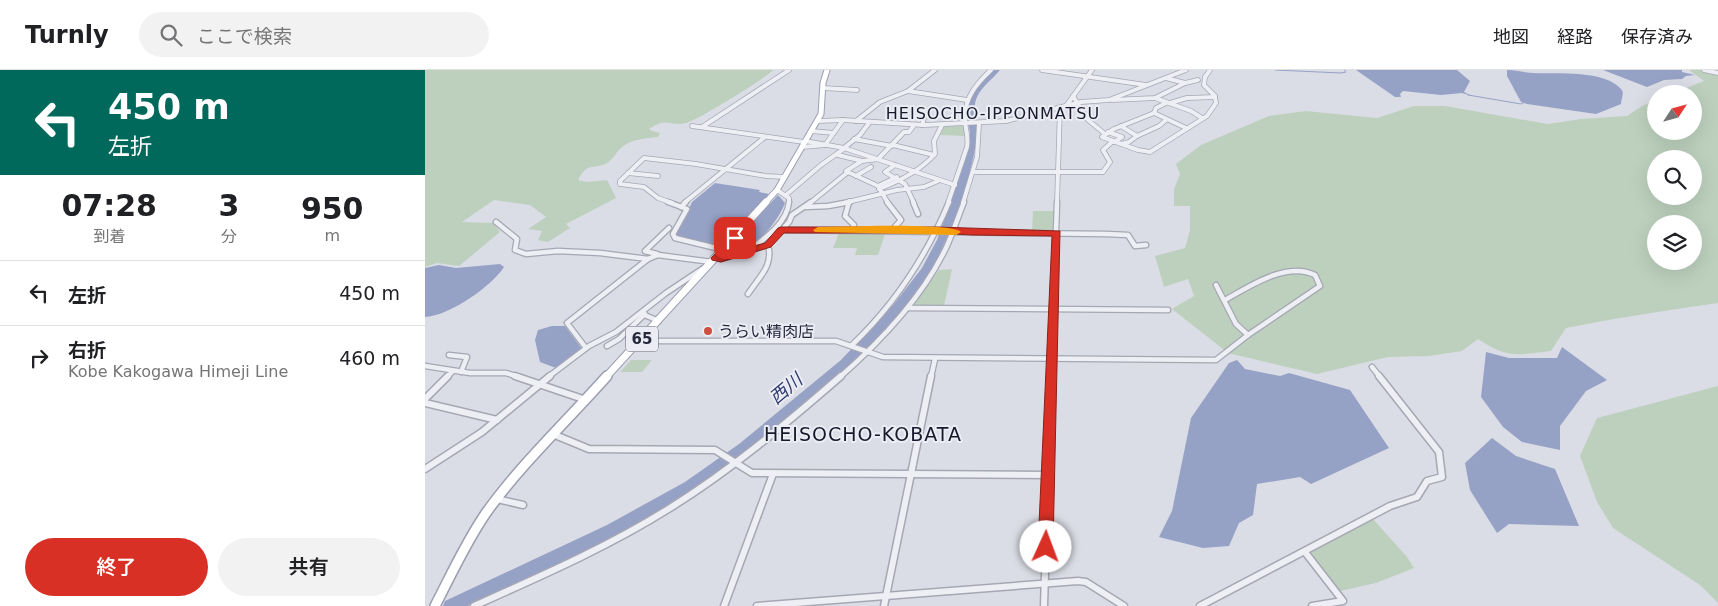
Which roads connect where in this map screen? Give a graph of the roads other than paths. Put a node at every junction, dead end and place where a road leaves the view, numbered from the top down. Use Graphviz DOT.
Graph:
graph roads {
  1 [pos="789,70"];
  2 [pos="827,70"];
  3 [pos="935,70"];
  4 [pos="991,70"];
  5 [pos="1042,70"];
  6 [pos="1092,70"];
  7 [pos="1186,70"];
  8 [pos="1209,70"];
  9 [pos="1704,70"];
  10 [pos="1718,73"];
  11 [pos="1087,76"];
  12 [pos="1166,78"];
  13 [pos="1198,80"];
  14 [pos="1185,83"];
  15 [pos="1147,85"];
  16 [pos="823,88"];
  17 [pos="857,90"];
  18 [pos="908,91"];
  19 [pos="1073,96"];
  20 [pos="1215,97"];
  21 [pos="1155,98"];
  22 [pos="967,100"];
  23 [pos="1109,100"];
  24 [pos="1079,103"];
  25 [pos="1168,103"];
  26 [pos="1063,107"];
  27 [pos="1154,113"];
  28 [pos="925,115"];
  29 [pos="1202,118"];
  30 [pos="843,120"];
  31 [pos="1166,120"];
  32 [pos="818,121"];
  33 [pos="856,121"];
  34 [pos="869,123"];
  35 [pos="965,124"];
  36 [pos="979,124"];
  37 [pos="914,125"];
  38 [pos="942,125"];
  39 [pos="692,126"];
  40 [pos="922,126"];
  41 [pos="1121,126"];
  42 [pos="702,127"];
  43 [pos="1186,128"];
  44 [pos="811,132"];
  45 [pos="834,133"];
  46 [pos="1106,133"];
  47 [pos="1137,136"];
  48 [pos="765,137"];
  49 [pos="854,139"];
  50 [pos="1113,142"];
  51 [pos="804,143"];
  52 [pos="826,144"];
  53 [pos="1120,144"];
  54 [pos="893,145"];
  55 [pos="845,148"];
  56 [pos="838,155"];
  57 [pos="934,155"];
  58 [pos="879,158"];
  59 [pos="862,161"];
  60 [pos="895,165"];
  61 [pos="871,167"];
  62 [pos="727,169"];
  63 [pos="846,171"];
  64 [pos="914,172"];
  65 [pos="973,172"];
  66 [pos="1059,172"];
  67 [pos="628,173"];
  68 [pos="658,176"];
  69 [pos="856,176"];
  70 [pos="785,177"];
  71 [pos="897,177"];
  72 [pos="903,180"];
  73 [pos="938,180"];
  74 [pos="955,185"];
  75 [pos="879,188"];
  76 [pos="909,188"];
  77 [pos="777,190"];
  78 [pos="883,194"];
  79 [pos="786,196"];
  80 [pos="849,201"];
  81 [pos="681,207"];
  82 [pos="805,207"];
  83 [pos="917,214"];
  84 [pos="496,222"];
  85 [pos="669,228"];
  86 [pos="781,230"];
  87 [pos="852,230"];
  88 [pos="892,230"];
  89 [pos="937,230"];
  90 [pos="953,232"];
  91 [pos="1057,233"];
  92 [pos="768,245"];
  93 [pos="1146,246"];
  94 [pos="724,250"];
  95 [pos="746,252"];
  96 [pos="658,255"];
  97 [pos="648,259"];
  98 [pos="712,260"];
  99 [pos="1216,285"];
  100 [pos="748,294"];
  101 [pos="1225,300"];
  102 [pos="907,308"];
  103 [pos="1054,309"];
  104 [pos="1168,310"];
  105 [pos="642,314"];
  106 [pos="659,321"];
  107 [pos="1247,335"];
  108 [pos="641,341"];
  109 [pos="607,346"];
  110 [pos="853,346"];
  111 [pos="586,348"];
  112 [pos="868,352"];
  113 [pos="449,355"];
  114 [pos="935,359"];
  115 [pos="1051,359"];
  116 [pos="425,366"];
  117 [pos="1372,367"];
  118 [pos="453,372"];
  119 [pos="461,372"];
  120 [pos="539,384"];
  121 [pos="425,398"];
  122 [pos="587,400"];
  123 [pos="425,403"];
  124 [pos="497,420"];
  125 [pos="555,435"];
  126 [pos="736,463"];
  127 [pos="425,469"];
  128 [pos="773,474"];
  129 [pos="912,474"];
  130 [pos="1048,474"];
  131 [pos="497,499"];
  132 [pos="523,505"];
  133 [pos="1305,552"];
  134 [pos="1045,584"];
  135 [pos="886,596"];
  136 [pos="437,604"];
  137 [pos="474,606"];
  138 [pos="724,606"];
  139 [pos="757,606"];
  140 [pos="884,606"];
  141 [pos="1044,606"];
  142 [pos="1124,606"];
  143 [pos="1200,606"];
  144 [pos="1312,606"];
  1 -- 42 [label="street"];
  2 -- 16 [label="main road, 65"];
  3 -- 18 [label="street"];
  4 -- 22 [label="street"];
  5 -- 11 [label="street"];
  6 -- 11 [label="street"];
  7 -- 12 [label="street"];
  8 -- 20 [label="street"];
  9 -- 10 [label="street"];
  11 -- 15 [label="street"];
  11 -- 19 [label="street"];
  12 -- 14 [label="street"];
  12 -- 15 [label="street"];
  13 -- 14 [label="street"];
  14 -- 21 [label="street"];
  15 -- 23 [label="street"];
  16 -- 17 [label="street"];
  16 -- 32 [label="main road, 65"];
  18 -- 22 [label="street"];
  18 -- 33 [label="street"];
  19 -- 24 [label="street"];
  19 -- 26 [label="street"];
  20 -- 25 [label="street"];
  20 -- 29 [label="street"];
  21 -- 23 [label="street"];
  21 -- 25 [label="street"];
  22 -- 35 [label="street"];
  23 -- 24 [label="street"];
  24 -- 26 [label="street"];
  24 -- 46 [label="street"];
  25 -- 27 [label="street"];
  25 -- 29 [label="street"];
  26 -- 36 [label="street"];
  26 -- 66 [label="street"];
  27 -- 31 [label="street"];
  27 -- 41 [label="street"];
  28 -- 40 [label="street"];
  29 -- 43 [label="street"];
  30 -- 32 [label="street"];
  30 -- 33 [label="street"];
  30 -- 45 [label="street"];
  31 -- 43 [label="street"];
  31 -- 47 [label="street"];
  32 -- 44 [label="main road, 65"];
  33 -- 34 [label="street"];
  34 -- 37 [label="street"];
  34 -- 49 [label="street"];
  35 -- 36 [label="street"];
  35 -- 38 [label="street"];
  35 -- 74 [label="street"];
  36 -- 65 [label="street"];
  37 -- 40 [label="street"];
  37 -- 54 [label="street"];
  38 -- 40 [label="street"];
  38 -- 57 [label="street"];
  39 -- 42 [label="street"];
  41 -- 46 [label="street"];
  41 -- 47 [label="street"];
  42 -- 48 [label="street"];
  43 -- 53 [label="street"];
  44 -- 45 [label="street"];
  44 -- 51 [label="main road, 65"];
  45 -- 52 [label="street"];
  46 -- 50 [label="street"];
  46 -- 50 [label="street"];
  47 -- 53 [label="street"];
  48 -- 51 [label="street"];
  48 -- 62 [label="street"];
  49 -- 54 [label="street"];
  49 -- 55 [label="street"];
  50 -- 53 [label="street"];
  50 -- 66 [label="street"];
  51 -- 52 [label="street"];
  51 -- 52 [label="street"];
  51 -- 70 [label="main road, 65"];
  52 -- 55 [label="street"];
  54 -- 57 [label="street"];
  54 -- 58 [label="street"];
  55 -- 56 [label="street"];
  55 -- 58 [label="street"];
  56 -- 59 [label="street"];
  56 -- 79 [label="street"];
  57 -- 64 [label="street"];
  58 -- 59 [label="street"];
  58 -- 60 [label="street"];
  59 -- 63 [label="street"];
  60 -- 64 [label="street"];
  60 -- 71 [label="street"];
  61 -- 69 [label="street"];
  62 -- 67 [label="street"];
  62 -- 70 [label="street"];
  62 -- 81 [label="street"];
  64 -- 72 [label="street"];
  64 -- 73 [label="street"];
  65 -- 66 [label="street"];
  65 -- 90 [label="street"];
  66 -- 91 [label="street"];
  67 -- 68 [label="street"];
  67 -- 81 [label="street"];
  69 -- 75 [label="street"];
  69 -- 82 [label="street"];
  70 -- 77 [label="main road, 65"];
  71 -- 72 [label="street"];
  71 -- 75 [label="street"];
  72 -- 75 [label="street"];
  72 -- 76 [label="street"];
  73 -- 74 [label="street"];
  73 -- 76 [label="street"];
  74 -- 89 [label="street"];
  75 -- 78 [label="street"];
  76 -- 78 [label="street"];
  76 -- 83 [label="street"];
  77 -- 79 [label="street"];
  77 -- 94 [label="main road, 65"];
  78 -- 80 [label="street"];
  78 -- 88 [label="street"];
  79 -- 95 [label="street"];
  80 -- 82 [label="street"];
  80 -- 87 [label="street"];
  81 -- 94 [label="street"];
  82 -- 86 [label="street"];
  84 -- 97 [label="street"];
  85 -- 96 [label="street"];
  86 -- 87 [label="street"];
  86 -- 92 [label="street"];
  87 -- 88 [label="street"];
  88 -- 89 [label="street"];
  89 -- 90 [label="street"];
  89 -- 110 [label="street"];
  90 -- 91 [label="street"];
  90 -- 102 [label="street"];
  91 -- 93 [label="street"];
  91 -- 103 [label="street"];
  92 -- 95 [label="street"];
  92 -- 100 [label="street"];
  94 -- 98 [label="main road, 65"];
  95 -- 98 [label="street"];
  96 -- 97 [label="street"];
  96 -- 98 [label="street"];
  97 -- 111 [label="street"];
  98 -- 105 [label="street"];
  98 -- 106 [label="main road, 65"];
  99 -- 101 [label="street"];
  101 -- 107 [label="street"];
  101 -- 107 [label="street"];
  102 -- 103 [label="street"];
  102 -- 112 [label="street"];
  103 -- 104 [label="street"];
  103 -- 115 [label="street"];
  105 -- 106 [label="street"];
  105 -- 109 [label="street"];
  105 -- 111 [label="street"];
  106 -- 108 [label="main road, 65"];
  107 -- 115 [label="street"];
  108 -- 110 [label="street"];
  108 -- 122 [label="main road, 65"];
  110 -- 112 [label="street"];
  111 -- 120 [label="street"];
  112 -- 114 [label="street"];
  112 -- 126 [label="street"];
  113 -- 119 [label="street"];
  114 -- 115 [label="street"];
  114 -- 129 [label="street"];
  115 -- 130 [label="street"];
  116 -- 118 [label="street"];
  117 -- 133 [label="street"];
  118 -- 119 [label="street"];
  118 -- 121 [label="street"];
  119 -- 120 [label="street"];
  120 -- 122 [label="street"];
  120 -- 124 [label="street"];
  122 -- 125 [label="main road, 65"];
  123 -- 124 [label="street"];
  124 -- 127 [label="street"];
  125 -- 126 [label="street"];
  125 -- 131 [label="main road, 65"];
  126 -- 128 [label="street"];
  126 -- 137 [label="street"];
  128 -- 129 [label="street"];
  128 -- 138 [label="street"];
  129 -- 130 [label="street"];
  129 -- 135 [label="street"];
  130 -- 134 [label="street"];
  131 -- 132 [label="street"];
  131 -- 136 [label="main road, 65"];
  133 -- 143 [label="street"];
  133 -- 144 [label="street"];
  134 -- 135 [label="street"];
  134 -- 141 [label="street"];
  134 -- 142 [label="street"];
  135 -- 139 [label="street"];
  135 -- 140 [label="street"];
}
